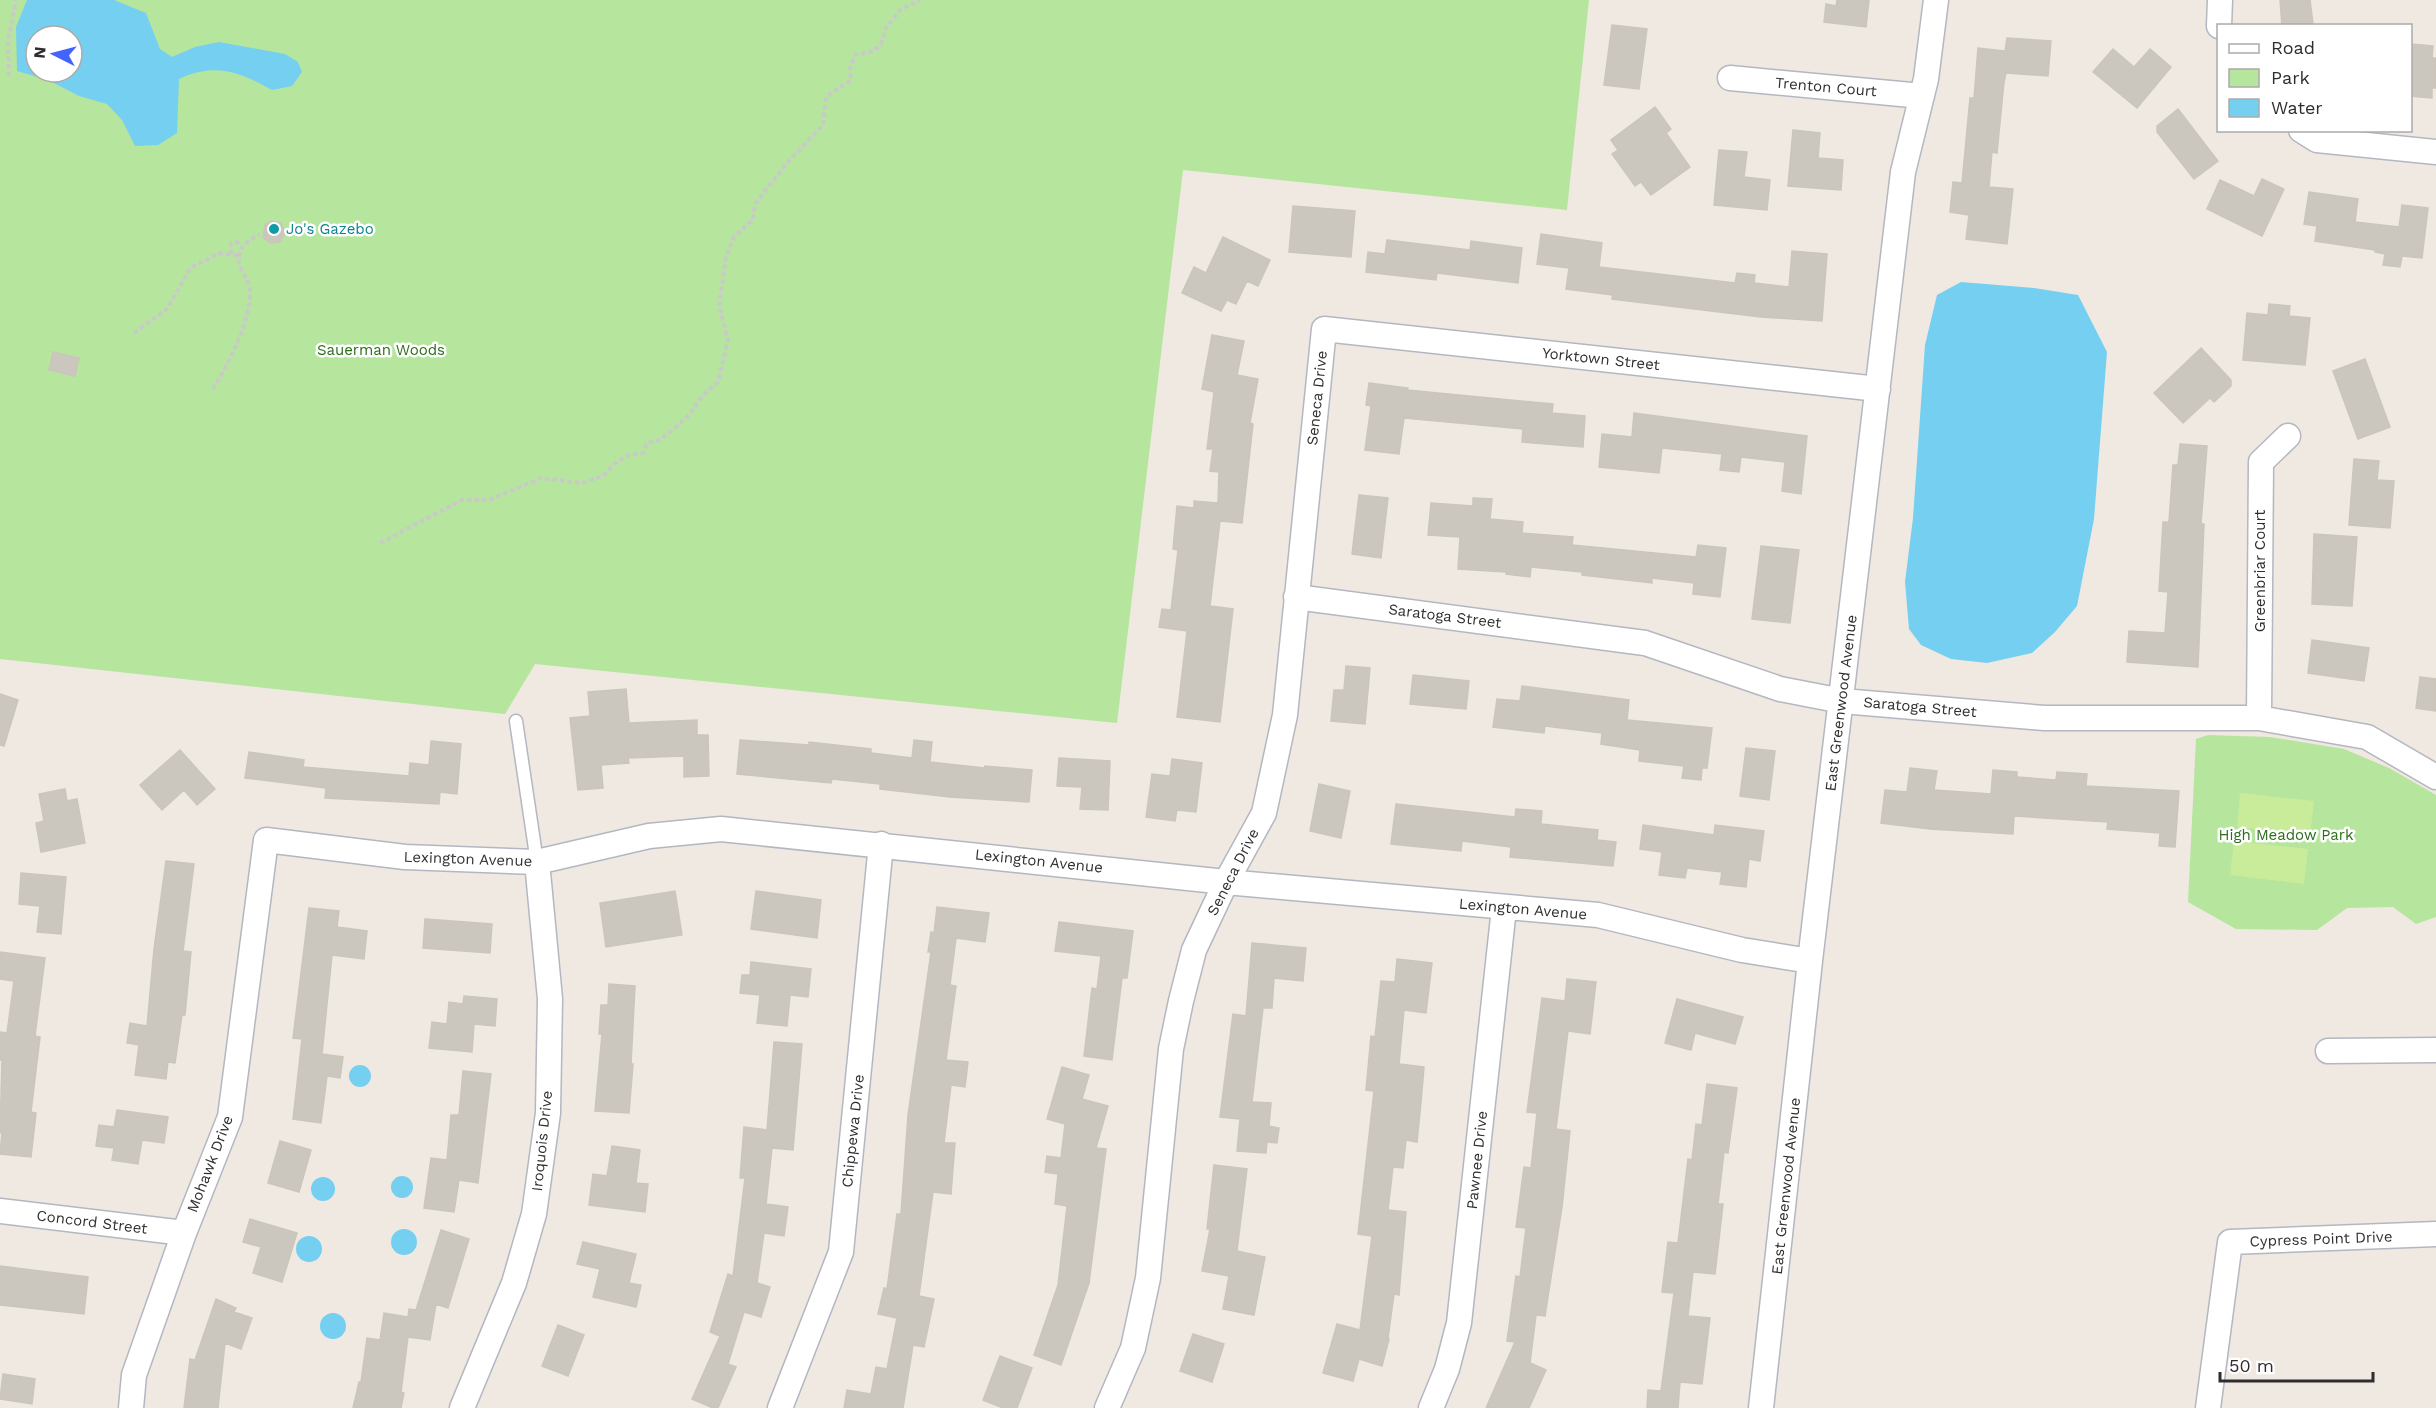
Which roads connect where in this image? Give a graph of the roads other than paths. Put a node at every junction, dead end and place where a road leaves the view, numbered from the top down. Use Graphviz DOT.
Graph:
graph roads {
  1 [pos="1936,0"];
  2 [pos="2216,0"];
  3 [pos="2219,24"];
  4 [pos="1730,78"];
  5 [pos="1922,96"];
  6 [pos="2304,132"];
  7 [pos="2436,152"];
  8 [pos="1324,329"];
  9 [pos="1878,388"];
  10 [pos="2288,436"];
  11 [pos="1296,597"];
  12 [pos="1842,701"];
  13 [pos="2259,718"];
  14 [pos="516,721"];
  15 [pos="2436,777"];
  16 [pos="266,840"];
  17 [pos="881,844"];
  18 [pos="537,862"];
  19 [pos="1226,882"];
  20 [pos="1504,908"];
  21 [pos="1810,961"];
  22 [pos="2436,1050"];
  23 [pos="2328,1051"];
  24 [pos="0,1211"];
  25 [pos="184,1233"];
  26 [pos="2436,1234"];
  27 [pos="130,1408"];
  28 [pos="462,1408"];
  29 [pos="780,1408"];
  30 [pos="1107,1408"];
  31 [pos="1431,1408"];
  32 [pos="1761,1408"];
  33 [pos="2208,1408"];
  1 -- 5 [label="street, East Greenwood Avenue"];
  2 -- 3 [label="street"];
  4 -- 5 [label="street, Trenton Court"];
  5 -- 9 [label="street, East Greenwood Avenue"];
  6 -- 7 [label="street"];
  8 -- 9 [label="street, Yorktown Street"];
  8 -- 11 [label="street, Seneca Drive"];
  9 -- 12 [label="street, East Greenwood Avenue"];
  10 -- 13 [label="street, Greenbriar Court"];
  11 -- 12 [label="street, Saratoga Street"];
  11 -- 19 [label="street, Seneca Drive"];
  12 -- 13 [label="street, Saratoga Street"];
  12 -- 21 [label="street, East Greenwood Avenue"];
  13 -- 15 [label="street, Saratoga Street"];
  14 -- 18 [label="lane"];
  16 -- 18 [label="street, Lexington Avenue"];
  16 -- 25 [label="street, Mohawk Drive"];
  17 -- 18 [label="street, Lexington Avenue"];
  17 -- 19 [label="street, Lexington Avenue"];
  17 -- 29 [label="street, Chippewa Drive"];
  18 -- 28 [label="street, Iroquois Drive"];
  19 -- 20 [label="street, Lexington Avenue"];
  19 -- 30 [label="street, Seneca Drive"];
  20 -- 21 [label="street, Lexington Avenue"];
  20 -- 31 [label="street, Pawnee Drive"];
  21 -- 32 [label="street, East Greenwood Avenue"];
  22 -- 23 [label="street"];
  24 -- 25 [label="street, Concord Street"];
  25 -- 27 [label="street, Mohawk Drive"];
  26 -- 33 [label="street, Cypress Point Drive"];
}
